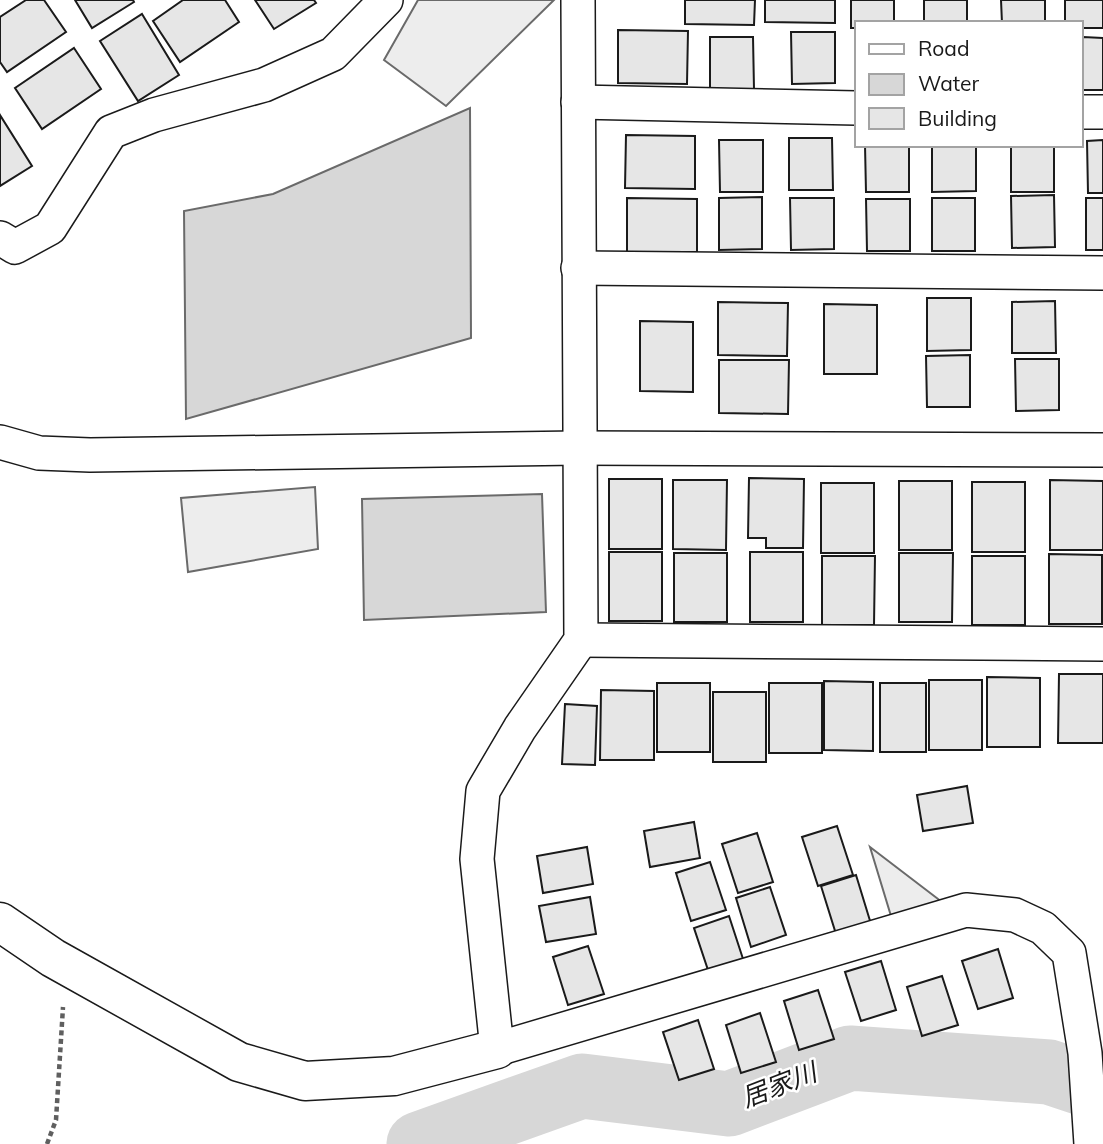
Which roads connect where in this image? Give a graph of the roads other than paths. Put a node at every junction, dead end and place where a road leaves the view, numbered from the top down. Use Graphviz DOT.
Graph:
graph roads {
  1 [pos="386,0"];
  2 [pos="578,0"];
  3 [pos="578,103"];
  4 [pos="855,108"];
  5 [pos="1082,112"];
  6 [pos="1103,112"];
  7 [pos="0,238"];
  8 [pos="578,268"];
  9 [pos="1103,273"];
  10 [pos="0,442"];
  11 [pos="578,448"];
  12 [pos="1103,450"];
  13 [pos="580,640"];
  14 [pos="1103,643"];
  15 [pos="0,922"];
  16 [pos="497,1049"];
  17 [pos="1091,1132"];
  1 -- 7 [label="street"];
  2 -- 3 [label="street"];
  3 -- 4 [label="street"];
  3 -- 8 [label="street"];
  5 -- 6 [label="street"];
  8 -- 9 [label="street"];
  8 -- 11 [label="street"];
  10 -- 11 [label="street"];
  11 -- 12 [label="street"];
  11 -- 13 [label="street"];
  13 -- 14 [label="street"];
  13 -- 16 [label="street"];
  15 -- 16 [label="street"];
  16 -- 17 [label="street"];
}
